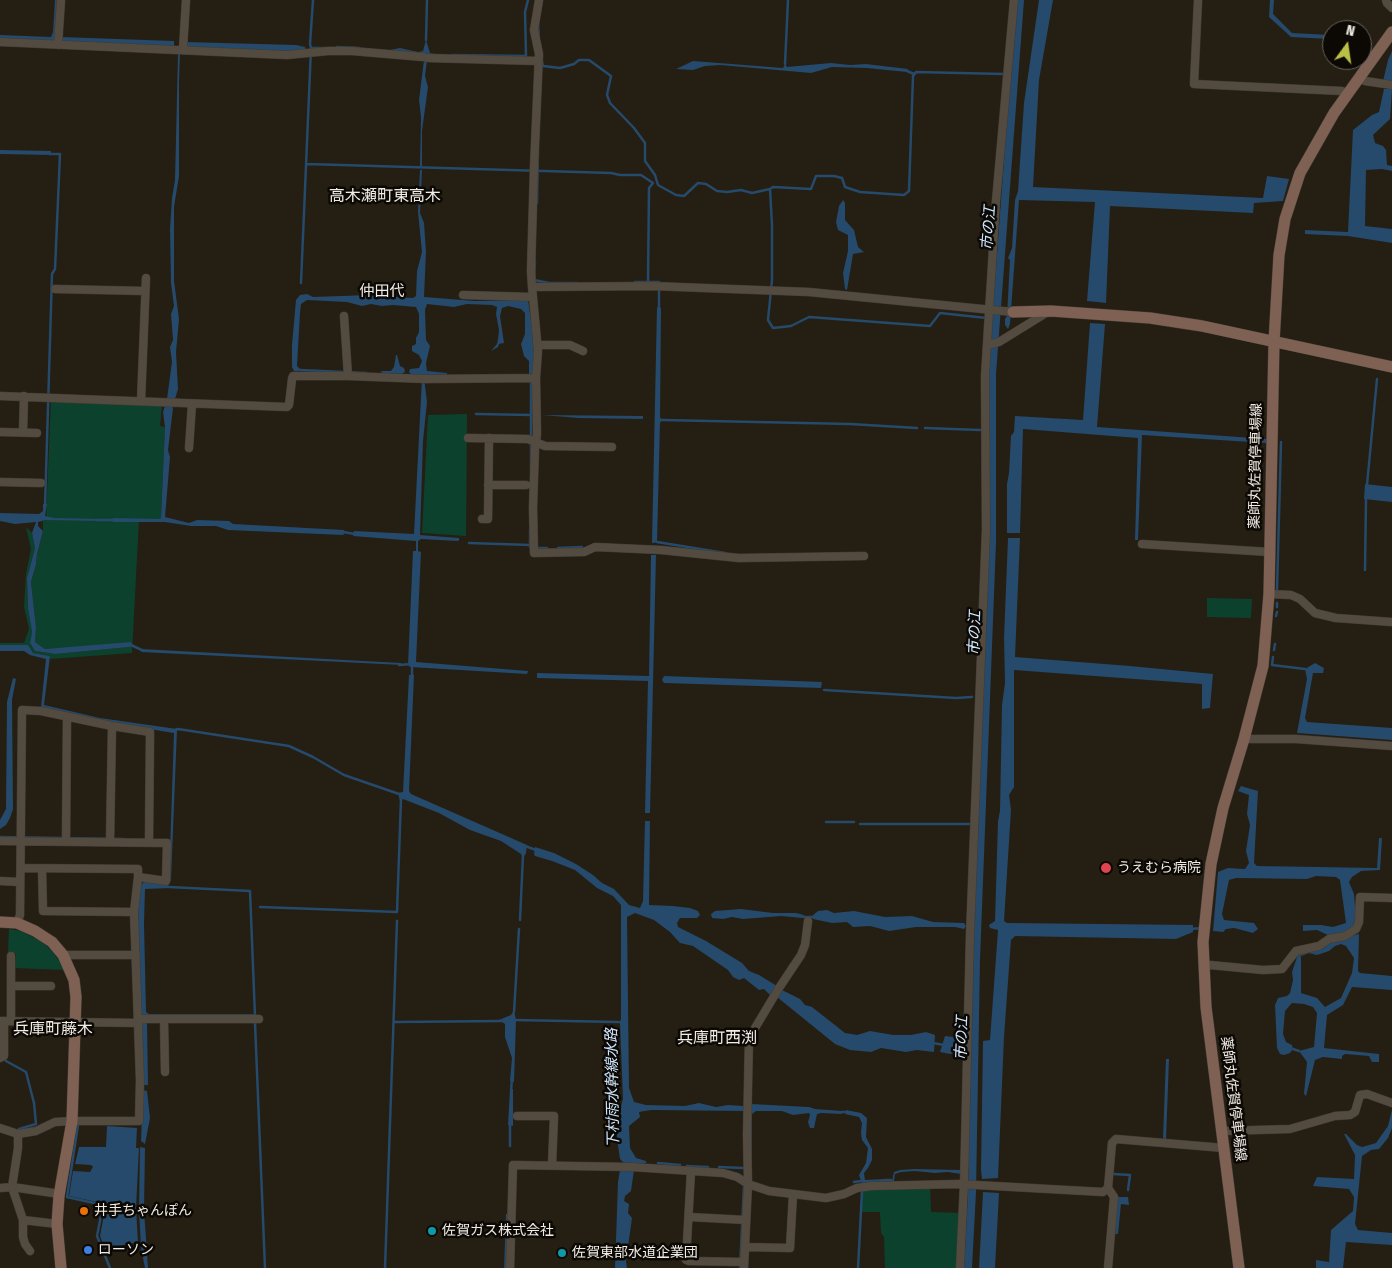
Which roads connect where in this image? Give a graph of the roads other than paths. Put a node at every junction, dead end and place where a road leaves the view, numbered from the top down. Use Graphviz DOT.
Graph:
graph roads {
  1 [pos="61,0"];
  2 [pos="186,0"];
  3 [pos="539,0"];
  4 [pos="1014,0"];
  5 [pos="1198,0"];
  6 [pos="1386,0"];
  7 [pos="1392,8"];
  8 [pos="1392,32"];
  9 [pos="58,40"];
  10 [pos="0,42"];
  11 [pos="180,49"];
  12 [pos="538,60"];
  13 [pos="1359,78"];
  14 [pos="1390,86"];
  15 [pos="1347,94"];
  16 [pos="146,278"];
  17 [pos="532,287"];
  18 [pos="55,289"];
  19 [pos="145,291"];
  20 [pos="463,295"];
  21 [pos="532,296"];
  22 [pos="1007,311"];
  23 [pos="1051,311"];
  24 [pos="989,315"];
  25 [pos="344,316"];
  26 [pos="1274,342"];
  27 [pos="538,345"];
  28 [pos="987,345"];
  29 [pos="583,351"];
  30 [pos="1392,367"];
  31 [pos="348,373"];
  32 [pos="536,378"];
  33 [pos="0,396"];
  34 [pos="24,396"];
  35 [pos="141,401"];
  36 [pos="192,404"];
  37 [pos="0,432"];
  38 [pos="23,432"];
  39 [pos="37,433"];
  40 [pos="468,438"];
  41 [pos="489,438"];
  42 [pos="536,441"];
  43 [pos="612,447"];
  44 [pos="189,448"];
  45 [pos="0,482"];
  46 [pos="41,483"];
  47 [pos="488,485"];
  48 [pos="526,485"];
  49 [pos="482,519"];
  50 [pos="1142,544"];
  51 [pos="1269,552"];
  52 [pos="864,556"];
  53 [pos="1269,594"];
  54 [pos="1392,622"];
  55 [pos="67,717"];
  56 [pos="112,726"];
  57 [pos="1244,739"];
  58 [pos="1392,746"];
  59 [pos="21,839"];
  60 [pos="66,839"];
  61 [pos="110,840"];
  62 [pos="149,840"];
  63 [pos="0,841"];
  64 [pos="20,868"];
  65 [pos="42,869"];
  66 [pos="138,877"];
  67 [pos="0,881"];
  68 [pos="20,882"];
  69 [pos="1392,898"];
  70 [pos="134,912"];
  71 [pos="808,921"];
  72 [pos="0,922"];
  73 [pos="17,923"];
  74 [pos="63,955"];
  75 [pos="136,955"];
  76 [pos="11,956"];
  77 [pos="1203,966"];
  78 [pos="11,986"];
  79 [pos="51,986"];
  80 [pos="164,1019"];
  81 [pos="259,1019"];
  82 [pos="5,1021"];
  83 [pos="138,1021"];
  84 [pos="76,1022"];
  85 [pos="2,1057"];
  86 [pos="165,1072"];
  87 [pos="1392,1104"];
  88 [pos="517,1116"];
  89 [pos="72,1121"];
  90 [pos="0,1128"];
  91 [pos="1222,1131"];
  92 [pos="18,1134"];
  93 [pos="1224,1148"];
  94 [pos="552,1165"];
  95 [pos="691,1171"];
  96 [pos="748,1184"];
  97 [pos="964,1184"];
  98 [pos="12,1187"];
  99 [pos="0,1188"];
  100 [pos="1108,1188"];
  101 [pos="60,1194"];
  102 [pos="794,1194"];
  103 [pos="689,1217"];
  104 [pos="743,1219"];
  105 [pos="23,1220"];
  106 [pos="57,1224"];
  107 [pos="745,1247"];
  108 [pos="30,1251"];
  109 [pos="742,1264"];
  110 [pos="61,1268"];
  111 [pos="510,1268"];
  112 [pos="960,1268"];
  113 [pos="1108,1268"];
  114 [pos="1239,1268"];
  1 -- 9 [label="street"];
  2 -- 11 [label="street"];
  3 -- 12 [label="street"];
  4 -- 24 [label="street"];
  5 -- 15 [label="street"];
  6 -- 7 [label="street"];
  8 -- 13 [label="main road, 薬師丸佐賀停車場線"];
  9 -- 10 [label="street"];
  9 -- 11 [label="street"];
  11 -- 12 [label="street"];
  12 -- 17 [label="street"];
  13 -- 14 [label="street"];
  13 -- 15 [label="main road, 薬師丸佐賀停車場線"];
  15 -- 26 [label="main road, 薬師丸佐賀停車場線"];
  16 -- 19 [label="street"];
  17 -- 21 [label="street"];
  17 -- 24 [label="street"];
  18 -- 19 [label="street"];
  19 -- 35 [label="street"];
  20 -- 21 [label="street"];
  21 -- 27 [label="street"];
  22 -- 23 [label="main road"];
  22 -- 24 [label="street"];
  23 -- 26 [label="main road"];
  23 -- 28 [label="street"];
  24 -- 28 [label="street"];
  25 -- 31 [label="street"];
  26 -- 30 [label="main road"];
  26 -- 51 [label="main road, 薬師丸佐賀停車場線"];
  27 -- 29 [label="street"];
  27 -- 32 [label="street"];
  28 -- 97 [label="street"];
  31 -- 32 [label="street"];
  31 -- 36 [label="street"];
  32 -- 42 [label="street"];
  33 -- 34 [label="street"];
  34 -- 35 [label="street"];
  34 -- 38 [label="street"];
  35 -- 36 [label="street"];
  36 -- 44 [label="street"];
  37 -- 38 [label="street"];
  38 -- 39 [label="street"];
  40 -- 41 [label="street"];
  41 -- 42 [label="street"];
  41 -- 47 [label="street"];
  42 -- 43 [label="street"];
  42 -- 52 [label="street"];
  45 -- 46 [label="street"];
  47 -- 48 [label="street"];
  47 -- 49 [label="street"];
  50 -- 51 [label="street"];
  51 -- 53 [label="main road, 薬師丸佐賀停車場線"];
  53 -- 54 [label="street"];
  53 -- 57 [label="main road, 薬師丸佐賀停車場線"];
  55 -- 56 [label="street"];
  55 -- 59 [label="street"];
  55 -- 60 [label="street"];
  56 -- 61 [label="street"];
  56 -- 62 [label="street"];
  57 -- 58 [label="street"];
  57 -- 77 [label="main road, 薬師丸佐賀停車場線"];
  59 -- 60 [label="street"];
  59 -- 63 [label="street"];
  59 -- 64 [label="street"];
  60 -- 61 [label="street"];
  61 -- 62 [label="street"];
  62 -- 66 [label="street"];
  64 -- 65 [label="street"];
  64 -- 68 [label="street"];
  65 -- 66 [label="street"];
  65 -- 70 [label="street"];
  66 -- 70 [label="street"];
  67 -- 68 [label="street"];
  68 -- 73 [label="street"];
  69 -- 77 [label="street"];
  70 -- 75 [label="street"];
  71 -- 96 [label="street"];
  72 -- 73 [label="main road"];
  73 -- 74 [label="main road"];
  74 -- 75 [label="street"];
  74 -- 84 [label="main road"];
  75 -- 83 [label="street"];
  76 -- 78 [label="street"];
  77 -- 91 [label="main road, 薬師丸佐賀停車場線"];
  78 -- 79 [label="street"];
  78 -- 82 [label="street"];
  80 -- 81 [label="street"];
  80 -- 83 [label="street"];
  80 -- 86 [label="street"];
  82 -- 84 [label="street"];
  82 -- 85 [label="street"];
  83 -- 84 [label="street"];
  83 -- 89 [label="street"];
  84 -- 89 [label="main road"];
  87 -- 91 [label="street"];
  88 -- 94 [label="street"];
  89 -- 92 [label="street"];
  89 -- 101 [label="main road"];
  90 -- 92 [label="street"];
  91 -- 93 [label="main road, 薬師丸佐賀停車場線"];
  92 -- 98 [label="street"];
  93 -- 100 [label="street"];
  93 -- 114 [label="main road, 薬師丸佐賀停車場線"];
  94 -- 95 [label="street"];
  94 -- 111 [label="street"];
  95 -- 96 [label="street"];
  95 -- 103 [label="street"];
  96 -- 102 [label="street"];
  96 -- 104 [label="street"];
  97 -- 100 [label="street"];
  97 -- 102 [label="street"];
  97 -- 112 [label="street"];
  98 -- 99 [label="street"];
  98 -- 101 [label="street"];
  98 -- 105 [label="street"];
  100 -- 113 [label="street"];
  101 -- 106 [label="main road"];
  102 -- 107 [label="street"];
  103 -- 104 [label="street"];
  103 -- 109 [label="street"];
  104 -- 107 [label="street"];
  105 -- 106 [label="street"];
  105 -- 108 [label="street"];
  106 -- 110 [label="main road"];
  107 -- 109 [label="street"];
}
